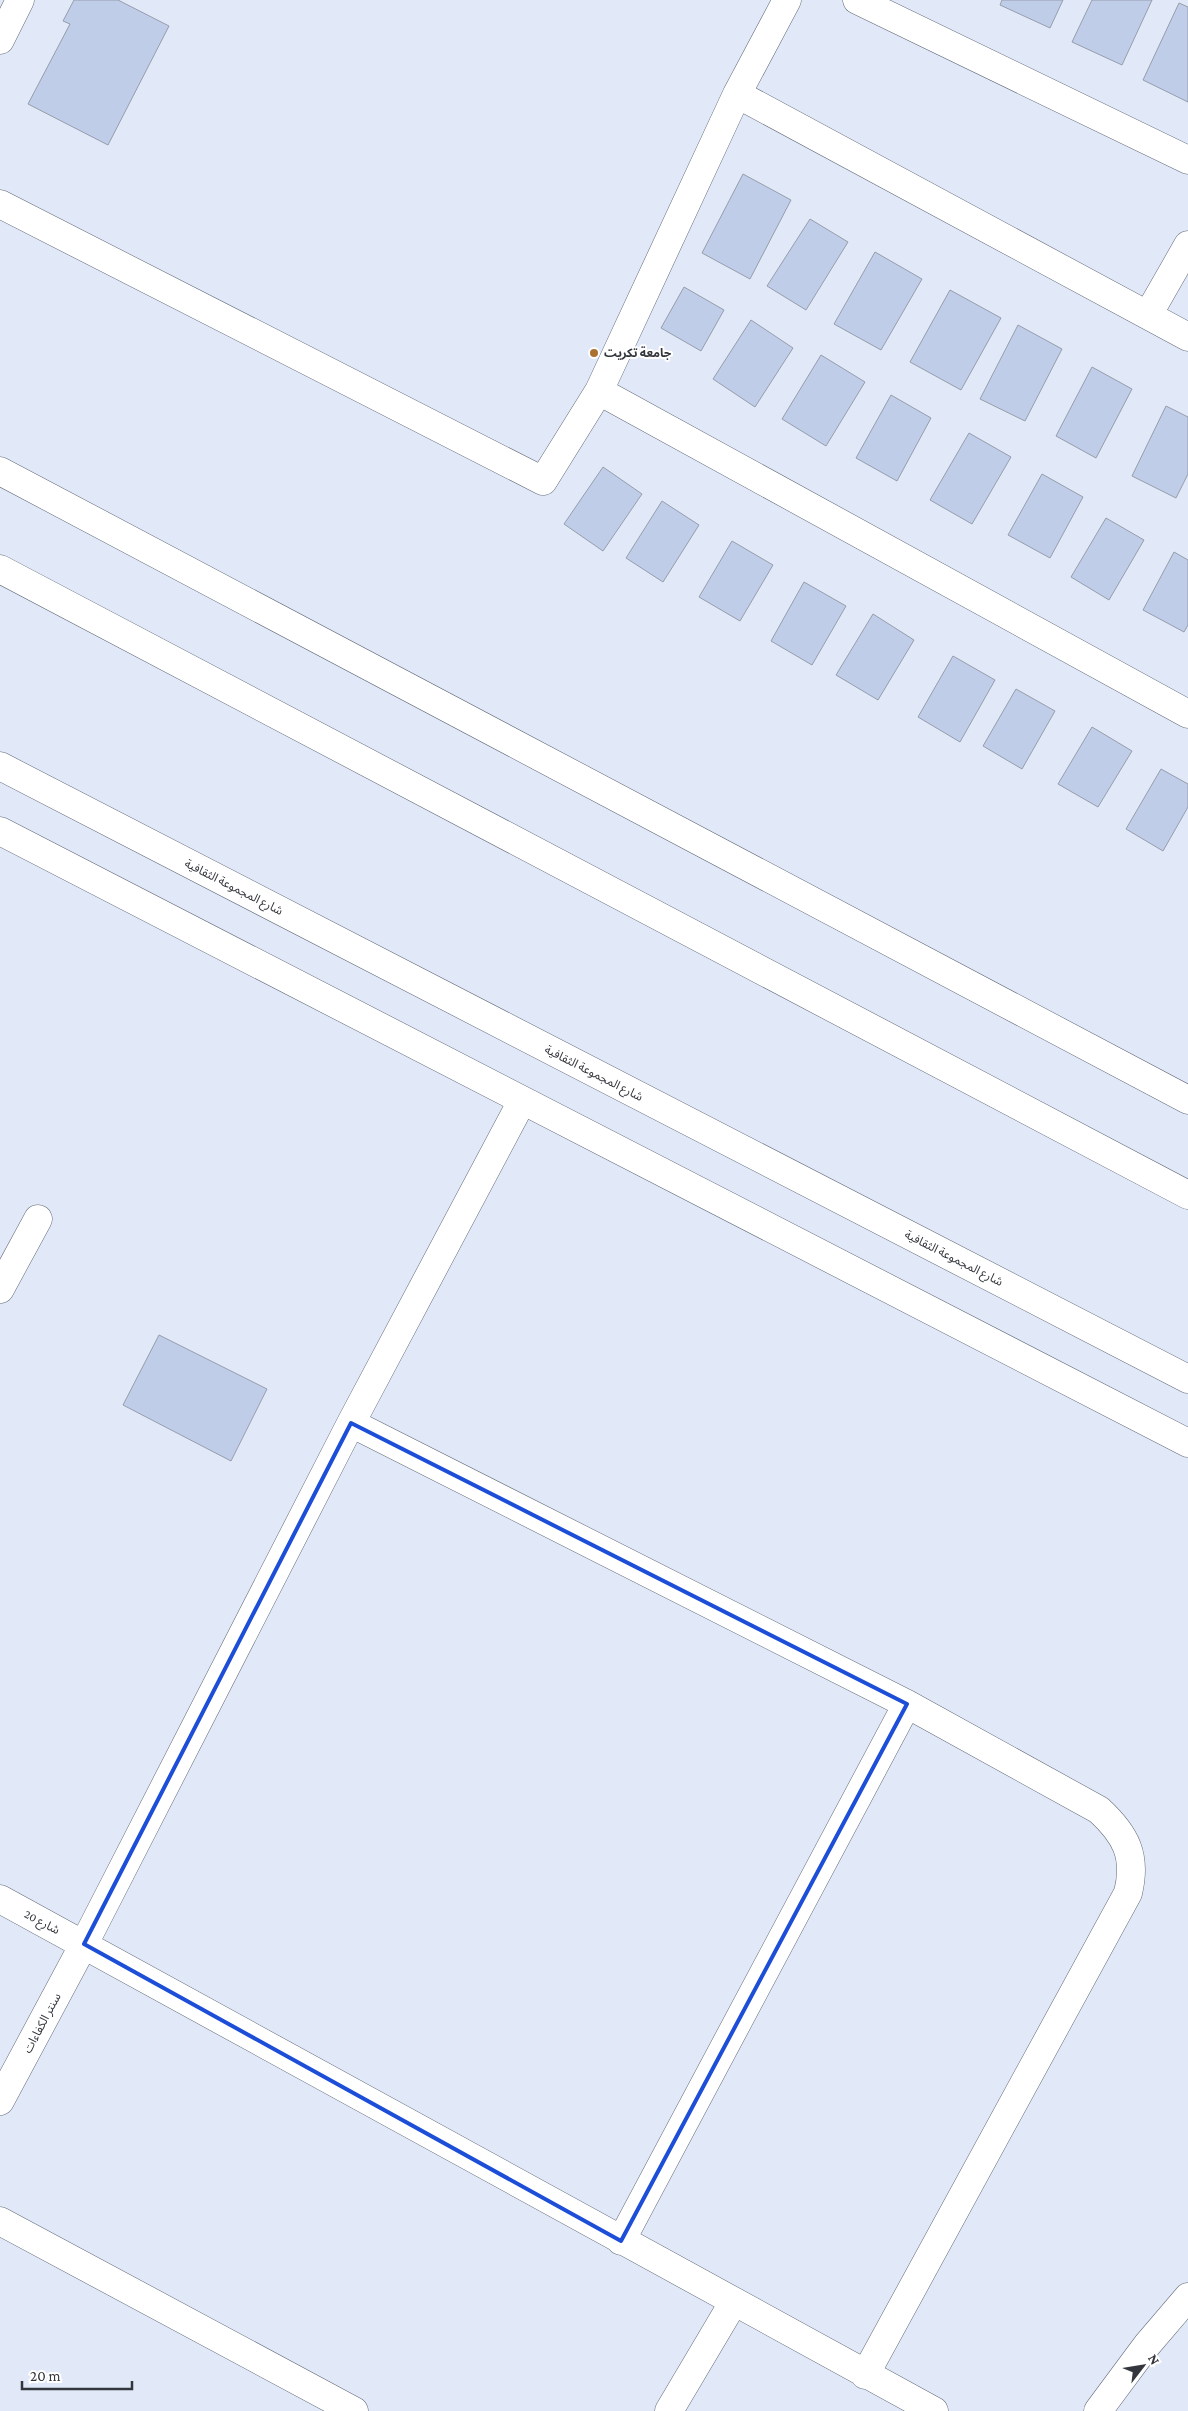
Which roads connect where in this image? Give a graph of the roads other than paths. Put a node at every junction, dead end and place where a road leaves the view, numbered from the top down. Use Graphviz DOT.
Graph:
graph roads {
  1 [pos="20,0"];
  2 [pos="787,0"];
  3 [pos="857,0"];
  4 [pos="0,40"];
  5 [pos="737,94"];
  6 [pos="1188,160"];
  7 [pos="0,204"];
  8 [pos="1188,245"];
  9 [pos="1148,315"];
  10 [pos="1188,337"];
  11 [pos="599,391"];
  12 [pos="0,471"];
  13 [pos="0,569"];
  14 [pos="1188,714"];
  15 [pos="0,766"];
  16 [pos="0,832"];
  17 [pos="1188,1100"];
  18 [pos="522,1101"];
  19 [pos="1188,1195"];
  20 [pos="38,1219"];
  21 [pos="0,1290"];
  22 [pos="1188,1379"];
  23 [pos="351,1423"];
  24 [pos="1188,1443"];
  25 [pos="907,1704"];
  26 [pos="0,1899"];
  27 [pos="84,1944"];
  28 [pos="0,2101"];
  29 [pos="0,2221"];
  30 [pos="621,2241"];
  31 [pos="1188,2297"];
  32 [pos="733,2303"];
  33 [pos="866,2375"];
  34 [pos="354,2411"];
  35 [pos="669,2411"];
  36 [pos="934,2411"];
  37 [pos="1098,2411"];
  1 -- 4 [label="street"];
  2 -- 5 [label="street"];
  3 -- 6 [label="street"];
  5 -- 9 [label="street"];
  5 -- 11 [label="street"];
  7 -- 11 [label="street"];
  8 -- 9 [label="street"];
  9 -- 10 [label="street"];
  11 -- 14 [label="street"];
  12 -- 17 [label="street"];
  13 -- 19 [label="street"];
  15 -- 22 [label="street, شارع المجموعة الثقافية"];
  16 -- 18 [label="street"];
  18 -- 23 [label="street, سنتر الكفاءات"];
  18 -- 24 [label="street"];
  20 -- 21 [label="street"];
  23 -- 25 [label="street"];
  23 -- 27 [label="street, سنتر الكفاءات"];
  25 -- 30 [label="street"];
  25 -- 33 [label="street"];
  26 -- 27 [label="street, شارع 20"];
  27 -- 28 [label="street, سنتر الكفاءات"];
  27 -- 30 [label="street, شارع 20"];
  29 -- 34 [label="street"];
  30 -- 32 [label="street, شارع 20"];
  31 -- 37 [label="street"];
  32 -- 33 [label="street, شارع 20"];
  32 -- 35 [label="street"];
  33 -- 36 [label="street, شارع 20"];
}
